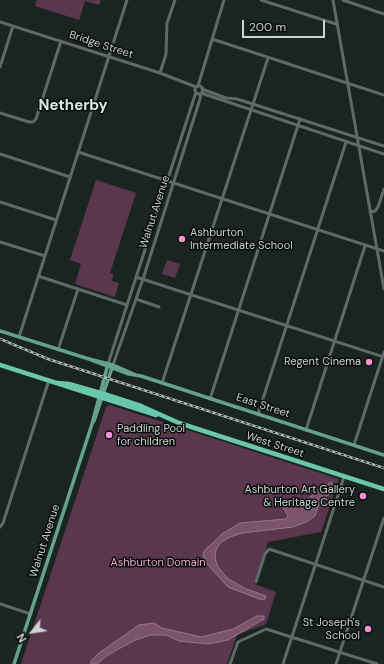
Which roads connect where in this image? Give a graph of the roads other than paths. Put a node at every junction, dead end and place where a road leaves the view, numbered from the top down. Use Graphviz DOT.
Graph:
graph roads {
  1 [pos="127,0"];
  2 [pos="175,0"];
  3 [pos="224,0"];
  4 [pos="261,0"];
  5 [pos="333,0"];
  6 [pos="343,0"];
  7 [pos="384,14"];
  8 [pos="0,22"];
  9 [pos="336,24"];
  10 [pos="13,26"];
  11 [pos="212,40"];
  12 [pos="61,41"];
  13 [pos="109,56"];
  14 [pos="268,58"];
  15 [pos="0,67"];
  16 [pos="160,73"];
  17 [pos="347,84"];
  18 [pos="197,86"];
  19 [pos="202,89"];
  20 [pos="196,92"];
  21 [pos="201,93"];
  22 [pos="384,96"];
  23 [pos="210,98"];
  24 [pos="200,99"];
  25 [pos="252,104"];
  26 [pos="250,110"];
  27 [pos="0,113"];
  28 [pos="300,119"];
  29 [pos="298,126"];
  30 [pos="357,138"];
  31 [pos="346,142"];
  32 [pos="358,146"];
  33 [pos="384,146"];
  34 [pos="78,152"];
  35 [pos="0,154"];
  36 [pos="384,154"];
  37 [pos="70,177"];
  38 [pos="166,181"];
  39 [pos="173,183"];
  40 [pos="384,189"];
  41 [pos="221,200"];
  42 [pos="0,202"];
  43 [pos="370,212"];
  44 [pos="269,215"];
  45 [pos="56,220"];
  46 [pos="317,231"];
  47 [pos="0,242"];
  48 [pos="365,246"];
  49 [pos="377,250"];
  50 [pos="384,251"];
  51 [pos="44,256"];
  52 [pos="38,276"];
  53 [pos="136,277"];
  54 [pos="143,279"];
  55 [pos="78,289"];
  56 [pos="384,289"];
  57 [pos="191,295"];
  58 [pos="136,299"];
  59 [pos="127,305"];
  60 [pos="159,307"];
  61 [pos="239,310"];
  62 [pos="287,326"];
  63 [pos="0,331"];
  64 [pos="117,335"];
  65 [pos="19,337"];
  66 [pos="124,337"];
  67 [pos="335,341"];
  68 [pos="58,350"];
  69 [pos="384,352"];
  70 [pos="383,357"];
  71 [pos="0,365"];
  72 [pos="110,366"];
  73 [pos="49,380"];
  74 [pos="162,383"];
  75 [pos="101,396"];
  76 [pos="210,399"];
  77 [pos="258,414"];
  78 [pos="306,430"];
  79 [pos="354,445"];
  80 [pos="384,455"];
  81 [pos="344,477"];
  82 [pos="384,489"];
  83 [pos="384,518"];
  84 [pos="0,527"];
  85 [pos="315,564"];
  86 [pos="363,580"];
  87 [pos="256,582"];
  88 [pos="384,587"];
  89 [pos="0,604"];
  90 [pos="31,614"];
  91 [pos="292,636"];
  92 [pos="340,652"];
  93 [pos="14,664"];
  94 [pos="230,664"];
  95 [pos="283,664"];
  96 [pos="336,664"];
  97 [pos="377,664"];
  1 -- 13 [label="street"];
  2 -- 16 [label="street"];
  3 -- 11 [label="street, Walnut Avenue"];
  4 -- 9 [label="street"];
  5 -- 9 [label="street"];
  6 -- 7 [label="street"];
  8 -- 10 [label="street, Bridge Street"];
  9 -- 17 [label="street"];
  10 -- 12 [label="street, Bridge Street"];
  10 -- 15 [label="street"];
  11 -- 14 [label="street"];
  11 -- 18 [label="street, Walnut Avenue"];
  12 -- 13 [label="street, Bridge Street"];
  12 -- 27 [label="street"];
  13 -- 16 [label="street, Bridge Street"];
  13 -- 34 [label="street"];
  14 -- 17 [label="street"];
  14 -- 25 [label="street"];
  16 -- 18 [label="street, Bridge Street"];
  17 -- 22 [label="street"];
  17 -- 30 [label="street"];
  18 -- 19 [label="street, Bridge Street"];
  18 -- 20 [label="street, Walnut Avenue"];
  19 -- 21 [label="street, Walnut Avenue"];
  19 -- 25 [label="street, Bridge Street"];
  20 -- 21 [label="street"];
  20 -- 38 [label="street, Walnut Avenue"];
  21 -- 23 [label="street"];
  21 -- 24 [label="street, Walnut Avenue"];
  23 -- 24 [label="street"];
  23 -- 26 [label="street"];
  24 -- 39 [label="street, Walnut Avenue"];
  25 -- 26 [label="street"];
  25 -- 28 [label="street, Bridge Street"];
  26 -- 29 [label="street"];
  26 -- 41 [label="street"];
  28 -- 29 [label="street"];
  28 -- 30 [label="street, Bridge Street"];
  29 -- 31 [label="street"];
  29 -- 44 [label="street"];
  30 -- 32 [label="street"];
  30 -- 33 [label="street, Bridge Street"];
  31 -- 32 [label="street"];
  31 -- 46 [label="street"];
  32 -- 36 [label="street"];
  32 -- 43 [label="street"];
  34 -- 37 [label="street"];
  34 -- 38 [label="street"];
  35 -- 37 [label="street"];
  37 -- 45 [label="street"];
  38 -- 39 [label="street"];
  38 -- 53 [label="street, Walnut Avenue"];
  39 -- 41 [label="street"];
  39 -- 54 [label="street, Walnut Avenue"];
  40 -- 43 [label="street"];
  41 -- 44 [label="street"];
  41 -- 57 [label="street"];
  42 -- 45 [label="street"];
  43 -- 49 [label="street"];
  44 -- 46 [label="street"];
  44 -- 61 [label="street"];
  45 -- 51 [label="street"];
  46 -- 48 [label="street"];
  46 -- 62 [label="street"];
  47 -- 51 [label="street"];
  48 -- 49 [label="street"];
  48 -- 67 [label="street"];
  49 -- 50 [label="street"];
  49 -- 56 [label="street"];
  51 -- 52 [label="street"];
  52 -- 55 [label="street"];
  52 -- 65 [label="street"];
  53 -- 54 [label="street"];
  53 -- 59 [label="street, Walnut Avenue"];
  54 -- 57 [label="street"];
  54 -- 58 [label="street, Walnut Avenue"];
  55 -- 59 [label="street"];
  55 -- 68 [label="street"];
  57 -- 61 [label="street"];
  57 -- 74 [label="street"];
  58 -- 60 [label="street"];
  58 -- 66 [label="street, Walnut Avenue"];
  59 -- 64 [label="street, Walnut Avenue"];
  61 -- 62 [label="street"];
  61 -- 76 [label="street"];
  62 -- 67 [label="street"];
  62 -- 77 [label="street"];
  63 -- 65 [label="main road, East Street"];
  64 -- 66 [label="street"];
  64 -- 72 [label="street, Walnut Avenue"];
  65 -- 68 [label="main road, East Street"];
  66 -- 72 [label="street, Walnut Avenue"];
  67 -- 70 [label="street"];
  67 -- 78 [label="street"];
  68 -- 72 [label="main road, East Street"];
  69 -- 70 [label="street"];
  70 -- 79 [label="street"];
  71 -- 73 [label="highway, West Street"];
  72 -- 74 [label="main road, East Street"];
  72 -- 75 [label="main road, Walnut Avenue"];
  73 -- 75 [label="highway, West Street"];
  73 -- 84 [label="street"];
  74 -- 76 [label="main road, East Street"];
  75 -- 81 [label="highway, West Street"];
  75 -- 90 [label="main road, Walnut Avenue"];
  76 -- 77 [label="main road, East Street"];
  77 -- 78 [label="main road, East Street"];
  78 -- 79 [label="main road, East Street"];
  79 -- 80 [label="main road, East Street"];
  81 -- 82 [label="highway, West Street"];
  81 -- 85 [label="street"];
  83 -- 86 [label="street"];
  85 -- 86 [label="street"];
  85 -- 87 [label="street"];
  85 -- 91 [label="street"];
  86 -- 88 [label="street"];
  86 -- 92 [label="street"];
  89 -- 90 [label="street"];
  90 -- 93 [label="main road, Walnut Avenue"];
  91 -- 92 [label="street"];
  91 -- 94 [label="street"];
  91 -- 95 [label="street"];
  92 -- 96 [label="street"];
  92 -- 97 [label="street"];
}
